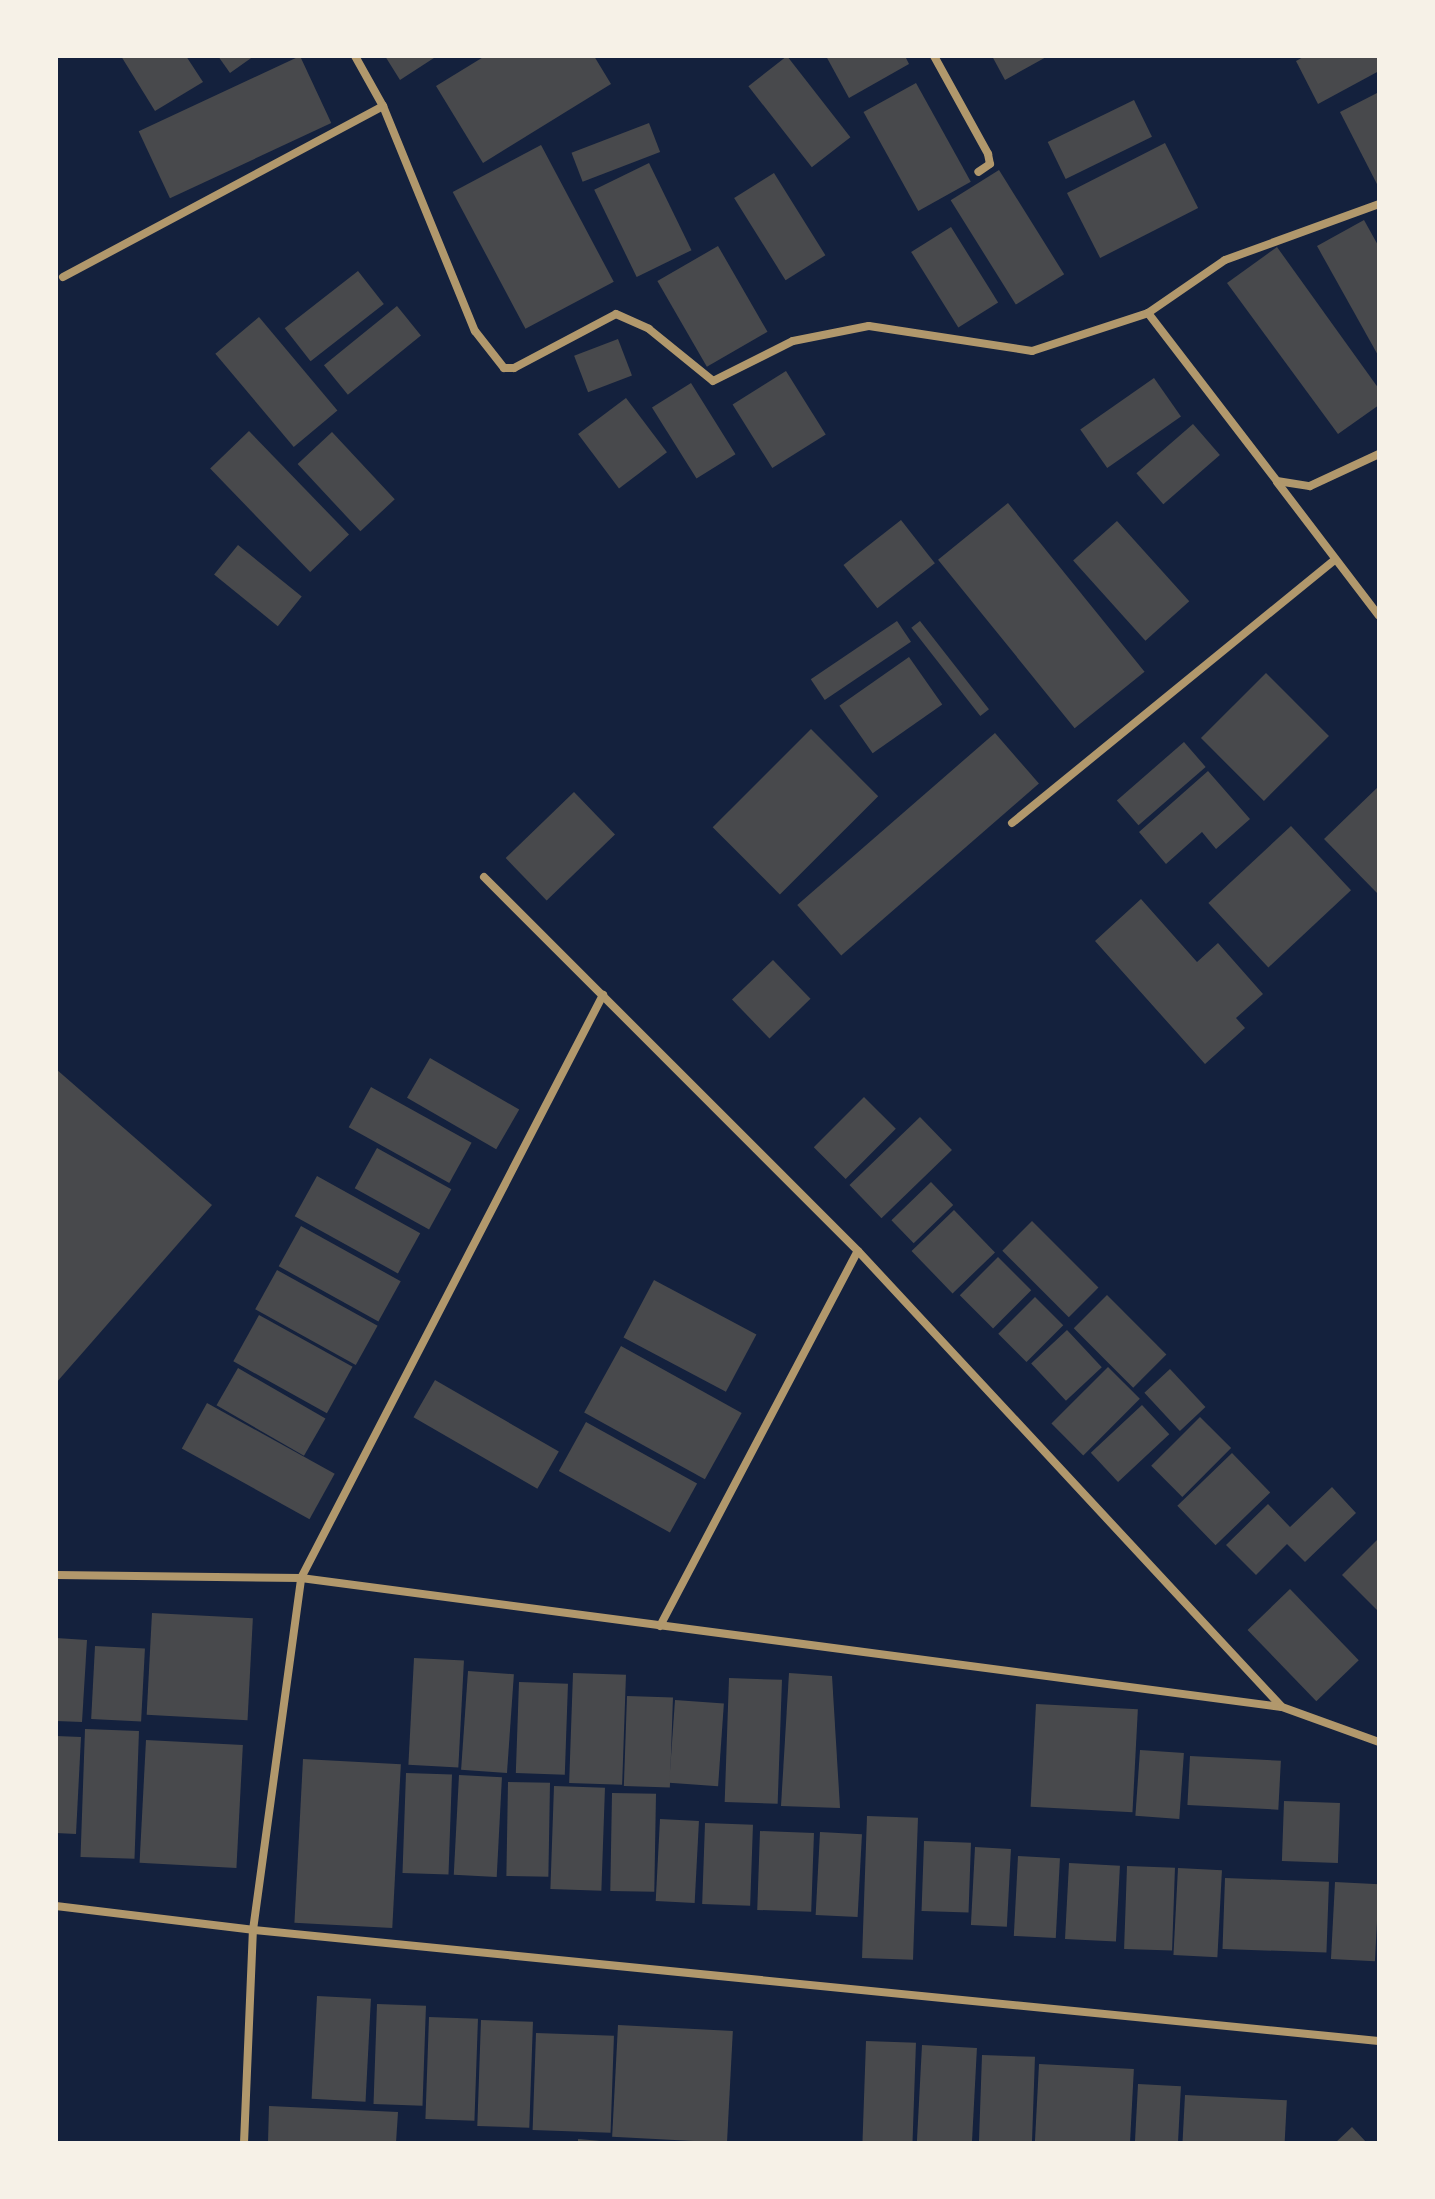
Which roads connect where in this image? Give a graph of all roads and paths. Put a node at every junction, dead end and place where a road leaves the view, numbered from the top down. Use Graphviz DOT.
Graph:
graph roads {
  1 [pos="355,56"];
  2 [pos="934,56"];
  3 [pos="383,106"];
  4 [pos="978,172"];
  5 [pos="1379,204"];
  6 [pos="63,277"];
  7 [pos="1148,313"];
  8 [pos="1379,454"];
  9 [pos="1277,481"];
  10 [pos="1334,560"];
  11 [pos="1379,616"];
  12 [pos="1012,823"];
  13 [pos="484,877"];
  14 [pos="603,995"];
  15 [pos="858,1251"];
  16 [pos="56,1575"];
  17 [pos="301,1578"];
  18 [pos="660,1626"];
  19 [pos="1282,1707"];
  20 [pos="1379,1742"];
  21 [pos="56,1906"];
  22 [pos="253,1930"];
  23 [pos="1379,2041"];
  24 [pos="244,2143"];
  1 -- 3 [label="street"];
  2 -- 4 [label="street"];
  3 -- 6 [label="street"];
  3 -- 7 [label="street"];
  5 -- 7 [label="street"];
  7 -- 9 [label="street"];
  8 -- 9 [label="street"];
  9 -- 10 [label="street"];
  10 -- 11 [label="street"];
  10 -- 12 [label="street"];
  13 -- 14 [label="street"];
  14 -- 15 [label="street"];
  14 -- 17 [label="street"];
  15 -- 18 [label="street"];
  15 -- 19 [label="street"];
  16 -- 17 [label="street"];
  17 -- 18 [label="street"];
  17 -- 22 [label="street"];
  18 -- 19 [label="street"];
  19 -- 20 [label="street"];
  21 -- 22 [label="street"];
  22 -- 23 [label="street"];
  22 -- 24 [label="street"];
}
